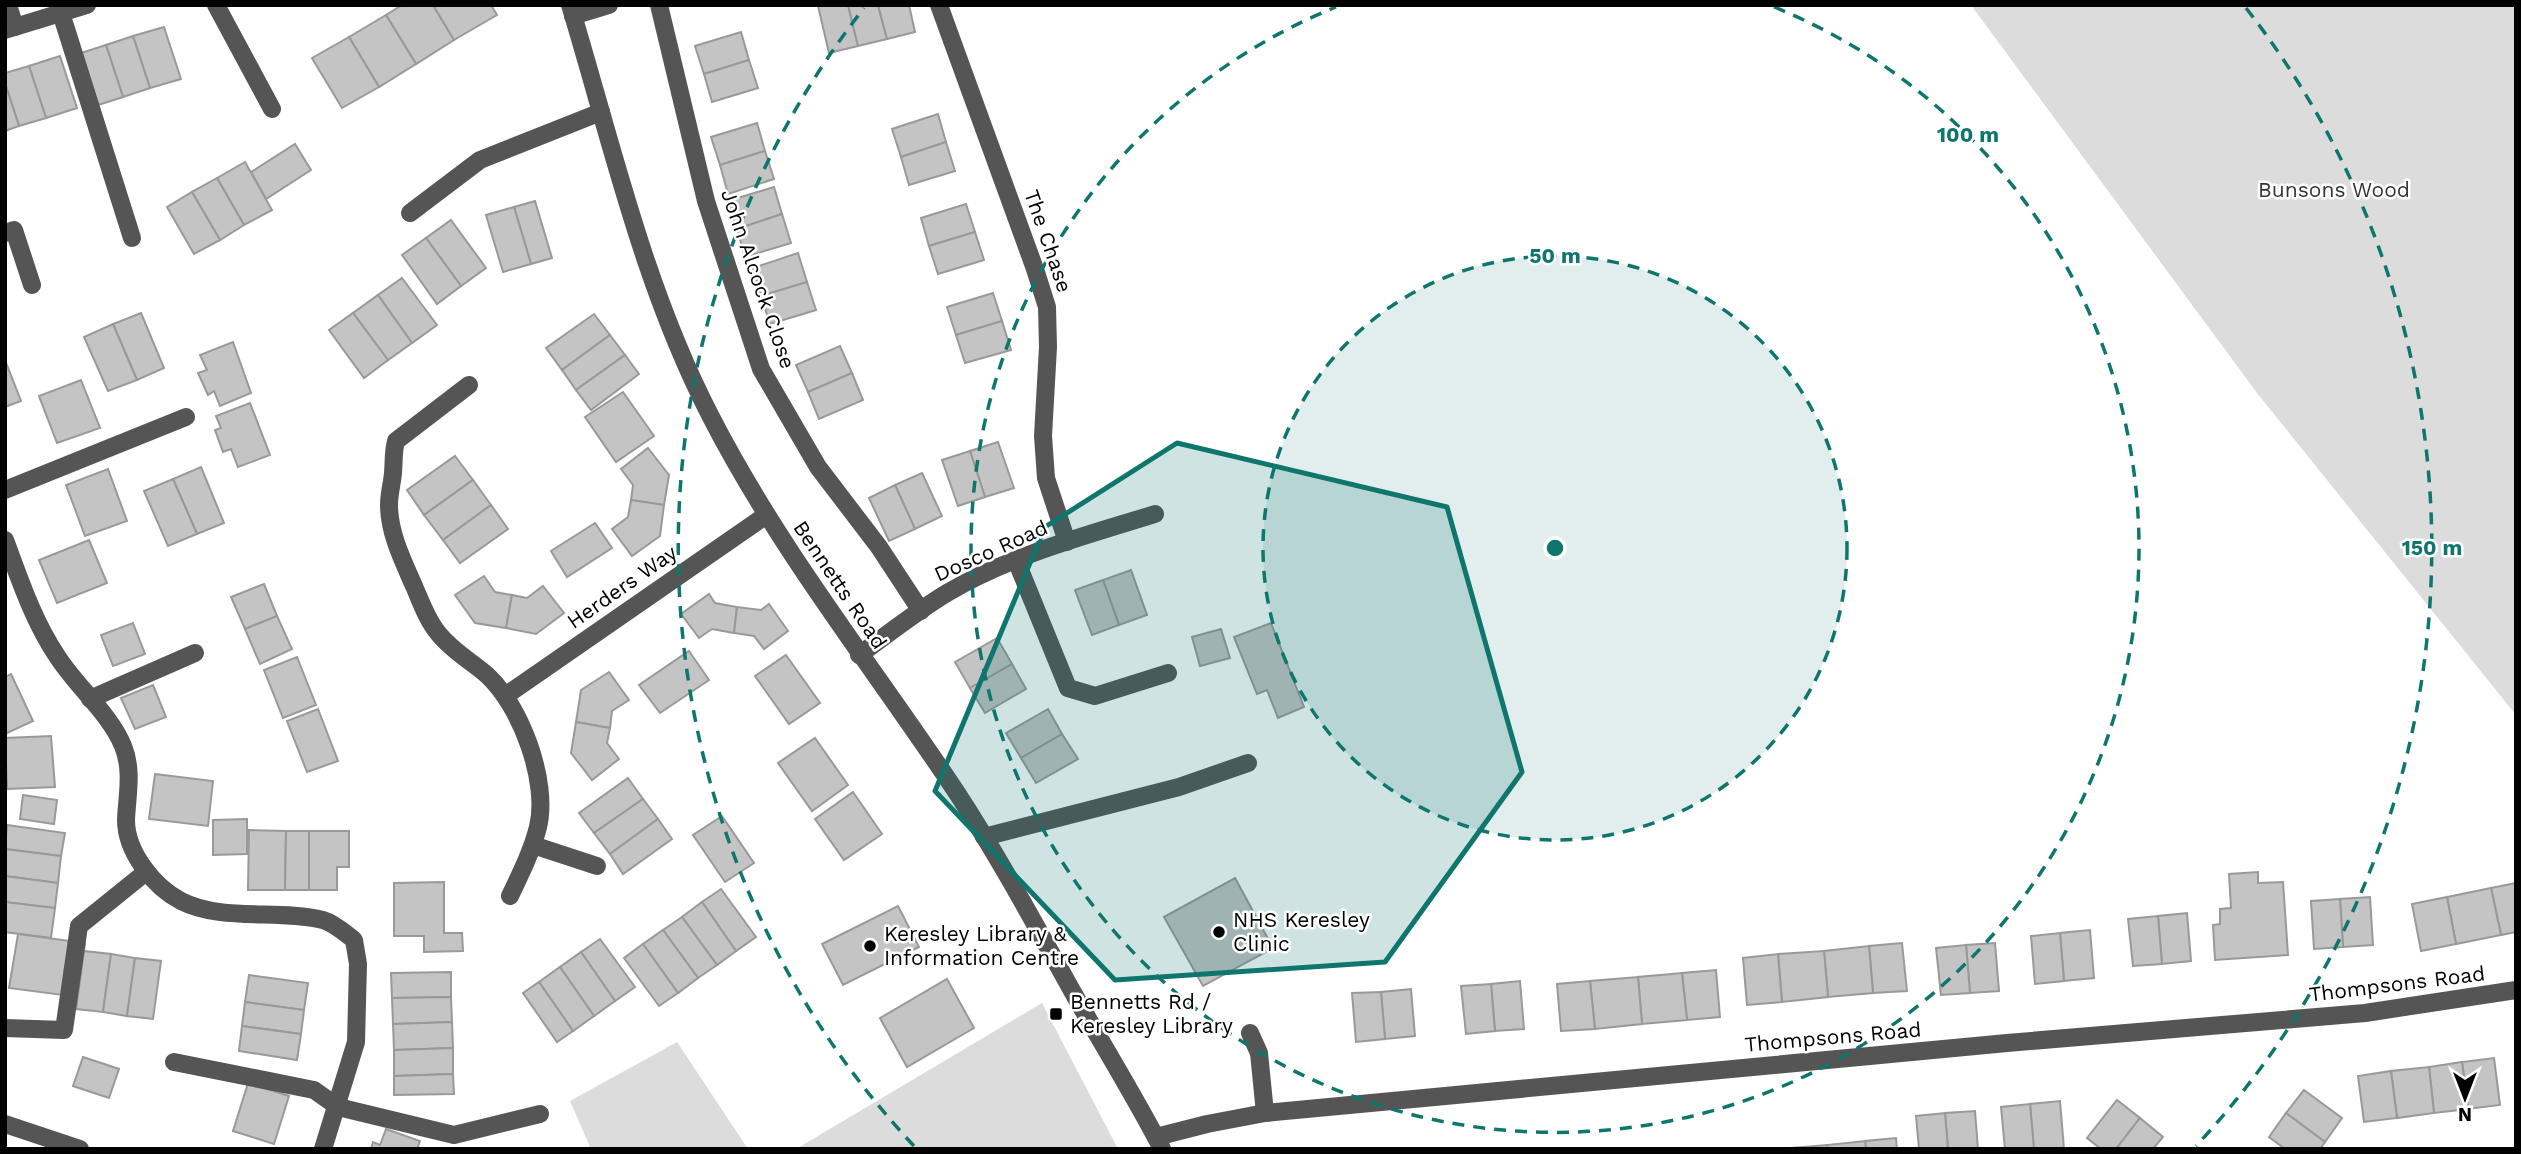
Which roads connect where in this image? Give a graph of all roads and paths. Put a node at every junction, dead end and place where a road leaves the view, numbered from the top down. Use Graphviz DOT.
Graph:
graph roads {
  1 [pos="8,5"];
  2 [pos="86,5"];
  3 [pos="216,5"];
  4 [pos="609,5"];
  5 [pos="659,5"];
  6 [pos="939,5"];
  7 [pos="572,11"];
  8 [pos="61,13"];
  9 [pos="10,28"];
  10 [pos="272,109"];
  11 [pos="601,112"];
  12 [pos="410,213"];
  13 [pos="5,233"];
  14 [pos="132,238"];
  15 [pos="32,285"];
  16 [pos="469,386"];
  17 [pos="186,417"];
  18 [pos="5,490"];
  19 [pos="1155,514"];
  20 [pos="765,516"];
  21 [pos="5,540"];
  22 [pos="1067,541"];
  23 [pos="1016,560"];
  24 [pos="921,611"];
  25 [pos="195,653"];
  26 [pos="859,655"];
  27 [pos="1168,673"];
  28 [pos="505,696"];
  29 [pos="90,699"];
  30 [pos="1248,763"];
  31 [pos="984,837"];
  32 [pos="533,845"];
  33 [pos="597,866"];
  34 [pos="146,872"];
  35 [pos="510,896"];
  36 [pos="2516,990"];
  37 [pos="5,1028"];
  38 [pos="1250,1033"];
  39 [pos="174,1062"];
  40 [pos="338,1107"];
  41 [pos="1265,1113"];
  42 [pos="540,1114"];
  43 [pos="5,1124"];
  44 [pos="1159,1143"];
  45 [pos="80,1149"];
  46 [pos="323,1149"];
  1 -- 9 [label="street"];
  2 -- 8 [label="street"];
  3 -- 10 [label="street"];
  4 -- 7 [label="street"];
  5 -- 24 [label="street, John Alcock Close"];
  6 -- 22 [label="street, The Chase"];
  7 -- 11 [label="street, Bennetts Road"];
  8 -- 9 [label="street"];
  8 -- 14 [label="street"];
  11 -- 12 [label="street"];
  11 -- 20 [label="street, Bennetts Road"];
  13 -- 15 [label="street"];
  16 -- 28 [label="street"];
  17 -- 18 [label="street"];
  19 -- 22 [label="street, Dosco Road"];
  20 -- 26 [label="street, Bennetts Road"];
  20 -- 28 [label="street, Herders Way"];
  21 -- 29 [label="street"];
  22 -- 23 [label="street, Dosco Road"];
  23 -- 24 [label="street, Dosco Road"];
  23 -- 27 [label="street"];
  24 -- 26 [label="street, Dosco Road"];
  25 -- 29 [label="street"];
  26 -- 31 [label="street, Bennetts Road"];
  28 -- 32 [label="street"];
  29 -- 34 [label="street"];
  30 -- 31 [label="street"];
  31 -- 44 [label="street, Bennetts Road"];
  32 -- 33 [label="street"];
  32 -- 35 [label="street"];
  34 -- 37 [label="street"];
  34 -- 40 [label="street"];
  36 -- 41 [label="street, Thompsons Road"];
  38 -- 41 [label="street"];
  39 -- 40 [label="street"];
  40 -- 42 [label="street"];
  40 -- 46 [label="street"];
  41 -- 44 [label="street, Thompsons Road"];
  43 -- 45 [label="street"];
}
